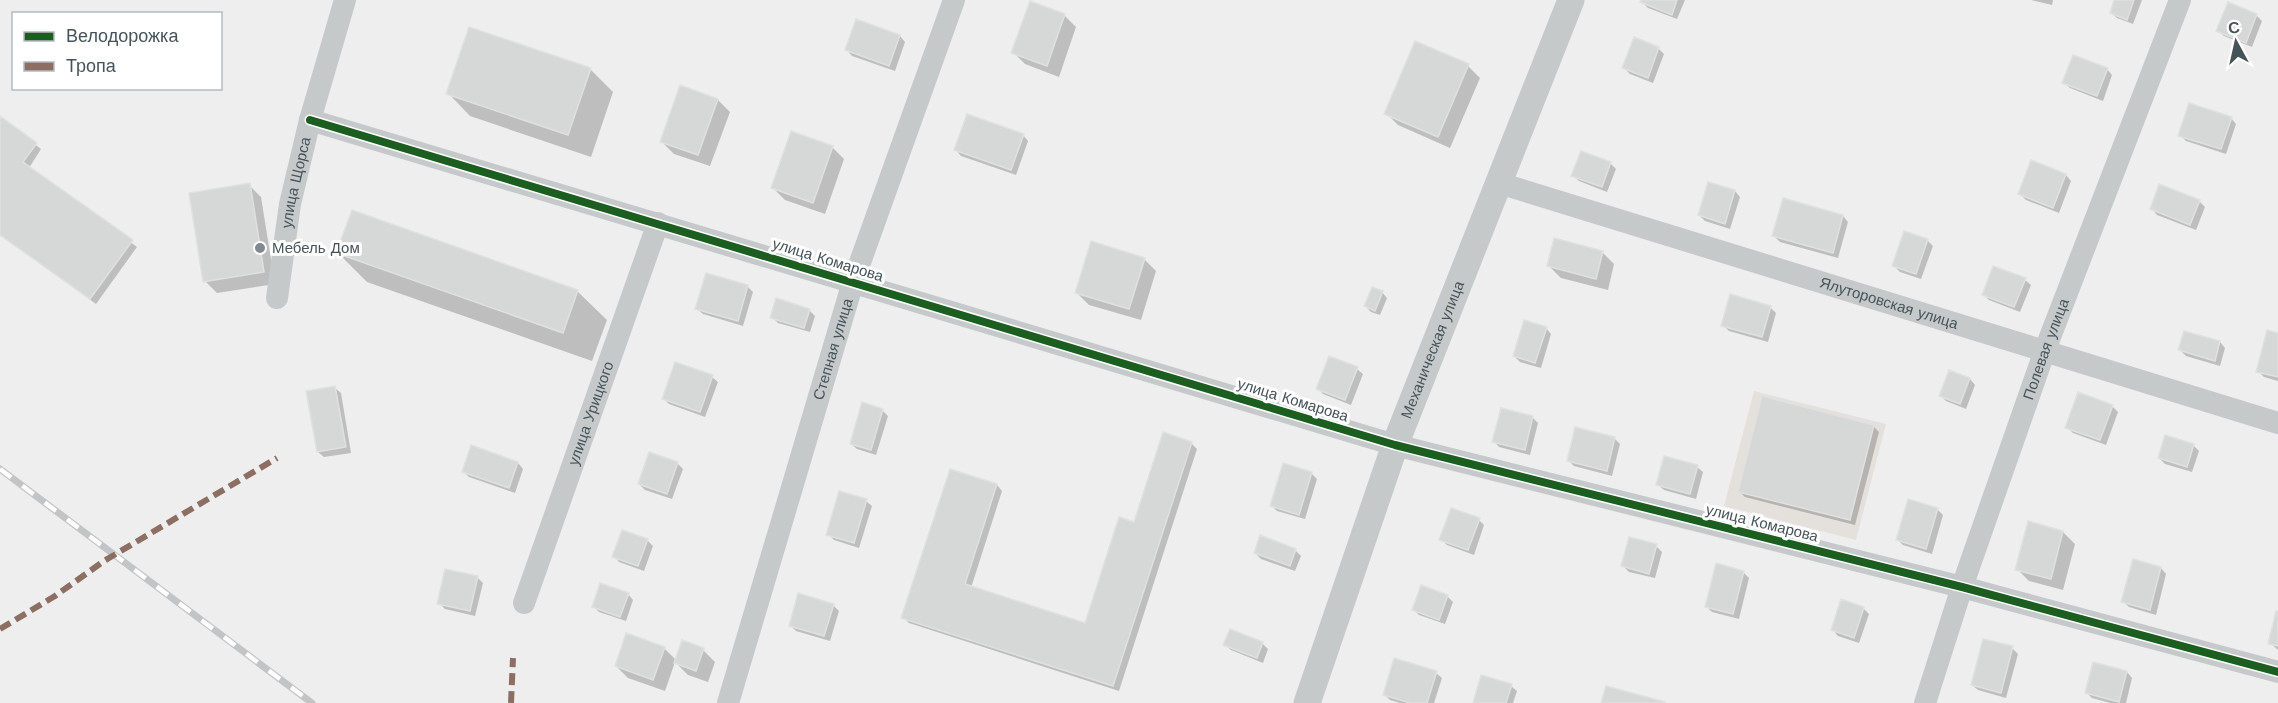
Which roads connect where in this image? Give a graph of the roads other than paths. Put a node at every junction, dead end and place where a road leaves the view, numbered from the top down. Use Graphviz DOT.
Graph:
graph roads {
  1 [pos="345,0"];
  2 [pos="954,0"];
  3 [pos="1571,0"];
  4 [pos="2180,0"];
  5 [pos="309,120"];
  6 [pos="1499,183"];
  7 [pos="658,224"];
  8 [pos="853,282"];
  9 [pos="277,298"];
  10 [pos="2045,350"];
  11 [pos="2278,423"];
  12 [pos="1395,445"];
  13 [pos="1962,587"];
  14 [pos="524,603"];
  15 [pos="2278,672"];
  16 [pos="728,703"];
  17 [pos="1307,703"];
  18 [pos="1925,703"];
  1 -- 5 [label="street, улица Щорса"];
  2 -- 8 [label="street, Степная улица"];
  3 -- 6 [label="street, Механическая улица"];
  4 -- 10 [label="street, Полевая улица"];
  5 -- 7 [label="street, улица Комарова"];
  5 -- 9 [label="street, улица Щорса"];
  6 -- 10 [label="street, Ялуторовская улица"];
  6 -- 12 [label="street, Механическая улица"];
  7 -- 8 [label="street, улица Комарова"];
  7 -- 14 [label="street, улица Урицкого"];
  8 -- 12 [label="street, улица Комарова"];
  8 -- 16 [label="street, Степная улица"];
  10 -- 11 [label="street, Ялуторовская улица"];
  10 -- 13 [label="street, Полевая улица"];
  12 -- 13 [label="street, улица Комарова"];
  12 -- 17 [label="street, Механическая улица"];
  13 -- 15 [label="street, улица Комарова"];
  13 -- 18 [label="street, Полевая улица"];
}
